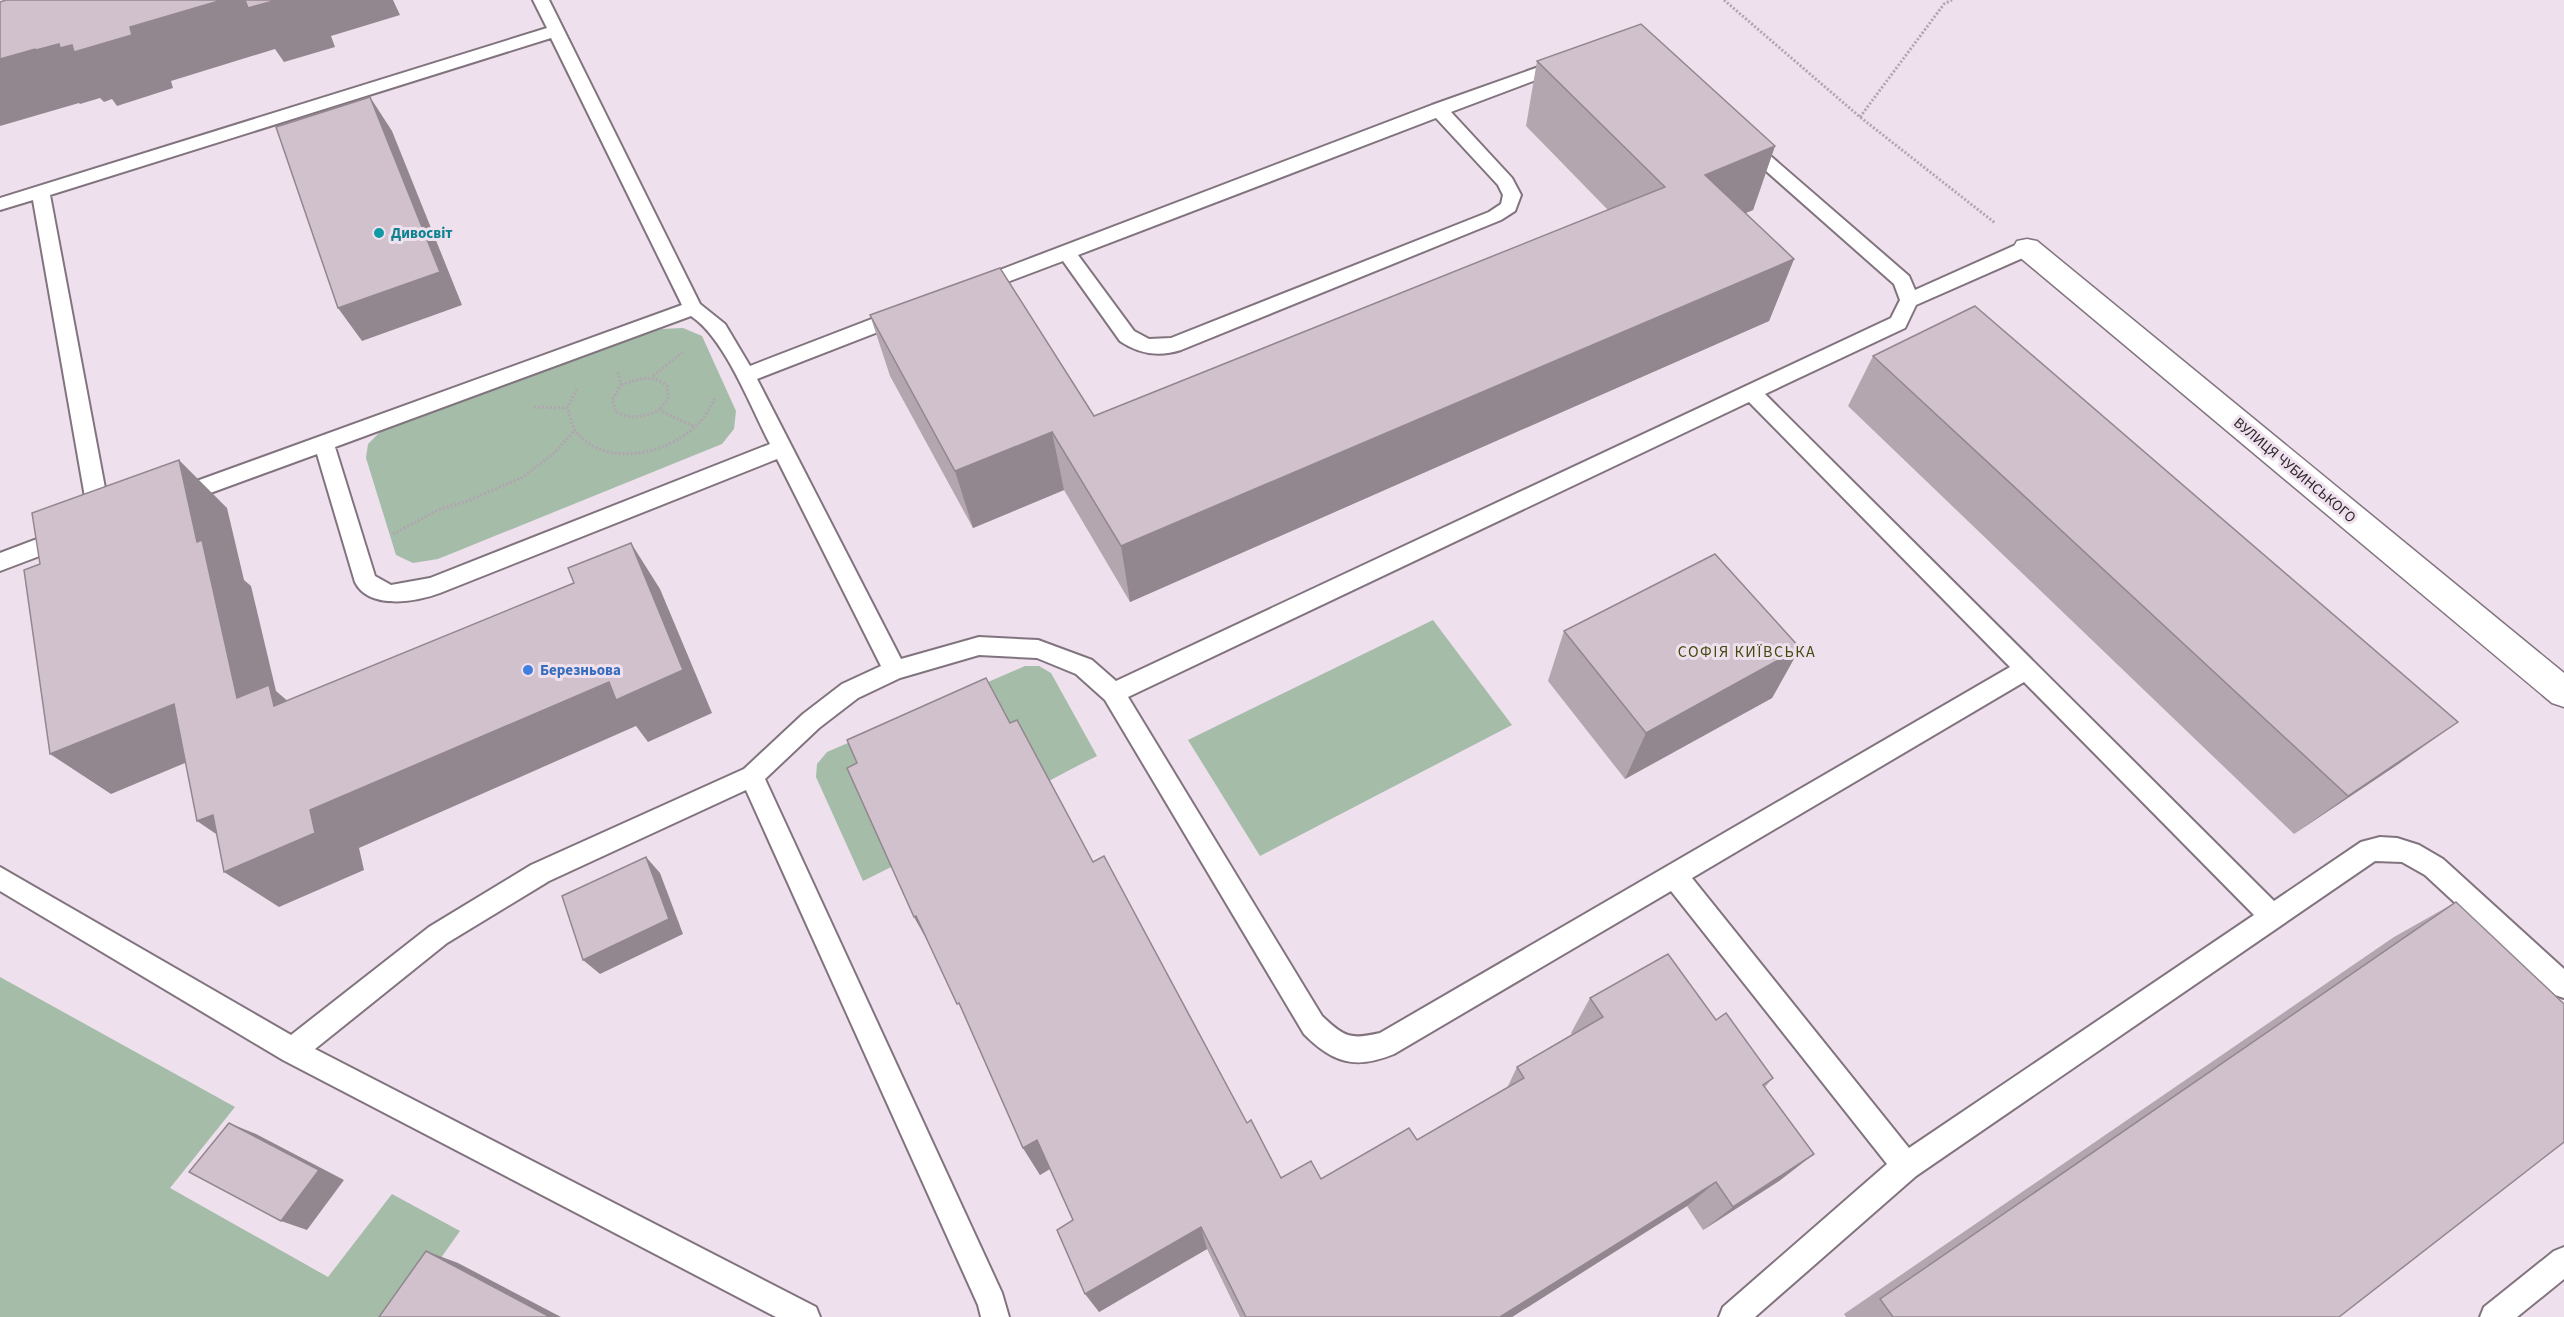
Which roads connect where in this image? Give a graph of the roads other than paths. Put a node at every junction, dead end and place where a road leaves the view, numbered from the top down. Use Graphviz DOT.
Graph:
graph roads {
  1 [pos="541,0"];
  2 [pos="556,31"];
  3 [pos="1583,56"];
  4 [pos="1438,109"];
  5 [pos="1728,128"];
  6 [pos="40,192"];
  7 [pos="0,204"];
  8 [pos="2027,248"];
  9 [pos="1066,252"];
  10 [pos="956,295"];
  11 [pos="1909,300"];
  12 [pos="693,308"];
  13 [pos="922,308"];
  14 [pos="745,376"];
  15 [pos="1752,393"];
  16 [pos="324,443"];
  17 [pos="782,448"];
  18 [pos="157,504"];
  19 [pos="123,516"];
  20 [pos="101,525"];
  21 [pos="0,562"];
  22 [pos="895,670"];
  23 [pos="2025,670"];
  24 [pos="1113,693"];
  25 [pos="2564,693"];
  26 [pos="752,776"];
  27 [pos="1674,875"];
  28 [pos="0,879"];
  29 [pos="2272,916"];
  30 [pos="2564,986"];
  31 [pos="292,1051"];
  32 [pos="1906,1166"];
  33 [pos="2564,1261"];
  34 [pos="1737,1316"];
  35 [pos="806,1317"];
  36 [pos="995,1317"];
  37 [pos="2494,1317"];
  1 -- 2 [label="lane"];
  2 -- 6 [label="lane"];
  2 -- 12 [label="lane"];
  3 -- 4 [label="lane"];
  4 -- 9 [label="lane"];
  4 -- 9 [label="lane"];
  5 -- 11 [label="lane"];
  6 -- 7 [label="lane"];
  6 -- 20 [label="lane"];
  8 -- 11 [label="lane"];
  8 -- 25 [label="street, ВУЛИЦЯ ЧУБИНСЬКОГО"];
  9 -- 10 [label="lane"];
  11 -- 15 [label="lane"];
  12 -- 14 [label="lane"];
  12 -- 16 [label="lane"];
  13 -- 14 [label="lane"];
  14 -- 17 [label="lane"];
  15 -- 23 [label="lane"];
  15 -- 24 [label="lane"];
  16 -- 17 [label="lane"];
  16 -- 18 [label="lane"];
  17 -- 22 [label="lane"];
  19 -- 20 [label="lane"];
  20 -- 21 [label="lane"];
  22 -- 24 [label="lane"];
  22 -- 26 [label="lane"];
  23 -- 27 [label="lane"];
  23 -- 29 [label="lane"];
  24 -- 27 [label="lane"];
  26 -- 31 [label="lane"];
  26 -- 36 [label="lane"];
  27 -- 32 [label="lane"];
  28 -- 31 [label="lane"];
  29 -- 30 [label="lane"];
  29 -- 32 [label="lane"];
  31 -- 35 [label="lane"];
  32 -- 34 [label="lane"];
  33 -- 37 [label="lane"];
}
